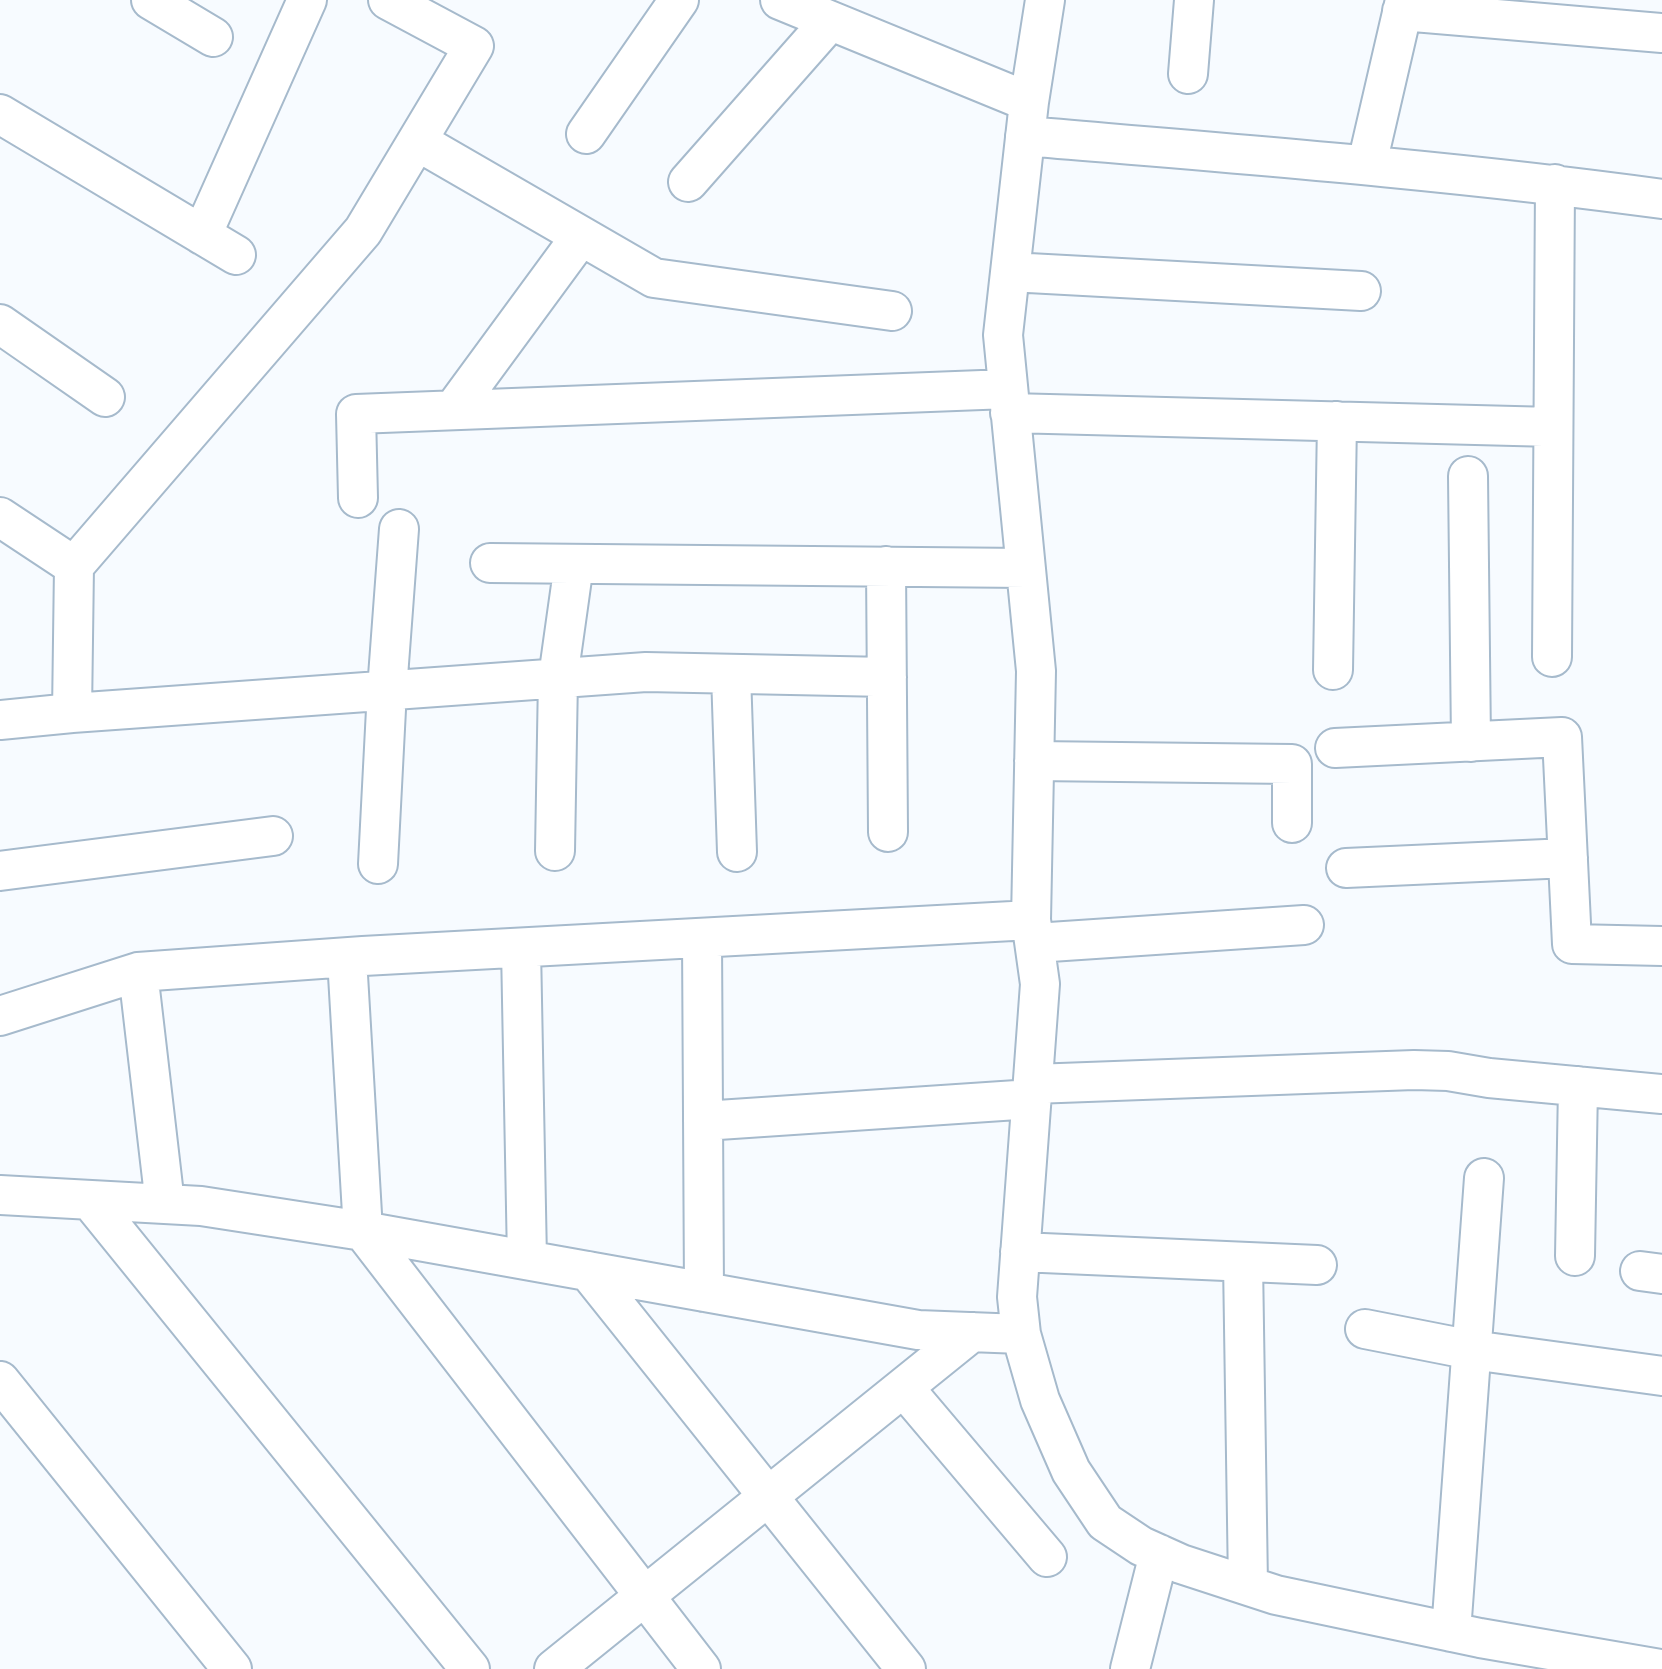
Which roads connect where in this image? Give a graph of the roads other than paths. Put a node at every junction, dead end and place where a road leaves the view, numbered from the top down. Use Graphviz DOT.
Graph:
graph roads {
  1 [pos="151,0"];
  2 [pos="307,0"];
  3 [pos="388,0"];
  4 [pos="679,0"];
  5 [pos="1045,0"];
  6 [pos="1194,0"];
  7 [pos="791,2"];
  8 [pos="1403,6"];
  9 [pos="830,21"];
  10 [pos="1662,33"];
  11 [pos="213,37"];
  12 [pos="1188,74"];
  13 [pos="0,114"];
  14 [pos="1027,119"];
  15 [pos="586,134"];
  16 [pos="416,141"];
  17 [pos="1367,164"];
  18 [pos="688,182"];
  19 [pos="1555,184"];
  20 [pos="1662,199"];
  21 [pos="201,235"];
  22 [pos="581,236"];
  23 [pos="236,255"];
  24 [pos="1010,272"];
  25 [pos="1361,291"];
  26 [pos="892,311"];
  27 [pos="0,324"];
  28 [pos="105,397"];
  29 [pos="1009,401"];
  30 [pos="454,409"];
  31 [pos="1337,421"];
  32 [pos="1553,427"];
  33 [pos="1468,476"];
  34 [pos="358,498"];
  35 [pos="0,517"];
  36 [pos="399,529"];
  37 [pos="490,563"];
  38 [pos="574,564"];
  39 [pos="74,566"];
  40 [pos="886,566"];
  41 [pos="1026,568"];
  42 [pos="1552,657"];
  43 [pos="1333,670"];
  44 [pos="731,674"];
  45 [pos="887,677"];
  46 [pos="558,678"];
  47 [pos="387,690"];
  48 [pos="72,713"];
  49 [pos="0,720"];
  50 [pos="1471,741"];
  51 [pos="1335,748"];
  52 [pos="1034,761"];
  53 [pos="1292,823"];
  54 [pos="888,832"];
  55 [pos="273,836"];
  56 [pos="555,851"];
  57 [pos="737,852"];
  58 [pos="1568,858"];
  59 [pos="377,864"];
  60 [pos="1346,869"];
  61 [pos="0,871"];
  62 [pos="1304,925"];
  63 [pos="1033,932"];
  64 [pos="702,939"];
  65 [pos="1662,946"];
  66 [pos="521,948"];
  67 [pos="347,958"];
  68 [pos="138,972"];
  69 [pos="0,1016"];
  70 [pos="1578,1086"];
  71 [pos="1032,1092"];
  72 [pos="1662,1094"];
  73 [pos="703,1121"];
  74 [pos="1483,1178"];
  75 [pos="0,1195"];
  76 [pos="90,1200"];
  77 [pos="165,1204"];
  78 [pos="363,1231"];
  79 [pos="1020,1252"];
  80 [pos="1575,1256"];
  81 [pos="527,1260"];
  82 [pos="1243,1262"];
  83 [pos="1317,1265"];
  84 [pos="588,1271"];
  85 [pos="704,1292"];
  86 [pos="1365,1329"];
  87 [pos="972,1332"];
  88 [pos="1021,1334"];
  89 [pos="1472,1350"];
  90 [pos="1662,1376"];
  91 [pos="0,1381"];
  92 [pos="904,1388"];
  93 [pos="768,1497"];
  94 [pos="1159,1554"];
  95 [pos="1046,1557"];
  96 [pos="1248,1585"];
  97 [pos="644,1597"];
  98 [pos="1469,1646"];
  99 [pos="232,1669"];
  100 [pos="470,1669"];
  101 [pos="554,1669"];
  102 [pos="701,1669"];
  103 [pos="906,1669"];
  104 [pos="1130,1669"];
  105 [pos="1660,1669"];
  1 -- 11 [label="street"];
  2 -- 21 [label="street"];
  3 -- 16 [label="street"];
  4 -- 15 [label="street"];
  5 -- 14 [label="street"];
  6 -- 12 [label="street"];
  7 -- 9 [label="street"];
  8 -- 10 [label="street"];
  8 -- 17 [label="street"];
  9 -- 14 [label="street"];
  9 -- 18 [label="street"];
  13 -- 21 [label="street"];
  14 -- 17 [label="street"];
  14 -- 24 [label="street"];
  16 -- 22 [label="street"];
  16 -- 39 [label="street"];
  17 -- 19 [label="street"];
  19 -- 20 [label="street"];
  19 -- 32 [label="street"];
  21 -- 23 [label="street"];
  22 -- 26 [label="street"];
  22 -- 30 [label="street"];
  24 -- 25 [label="street"];
  24 -- 29 [label="street"];
  27 -- 28 [label="street"];
  29 -- 30 [label="street"];
  29 -- 31 [label="street"];
  29 -- 41 [label="street"];
  30 -- 34 [label="street"];
  31 -- 32 [label="street"];
  31 -- 43 [label="street"];
  32 -- 42 [label="street"];
  33 -- 50 [label="street"];
  35 -- 39 [label="street"];
  36 -- 47 [label="street"];
  37 -- 38 [label="street"];
  38 -- 40 [label="street"];
  38 -- 46 [label="street"];
  39 -- 48 [label="street"];
  40 -- 41 [label="street"];
  40 -- 45 [label="street"];
  41 -- 52 [label="street"];
  44 -- 45 [label="street"];
  44 -- 46 [label="street"];
  44 -- 57 [label="street"];
  45 -- 54 [label="street"];
  46 -- 47 [label="street"];
  46 -- 56 [label="street"];
  47 -- 48 [label="street"];
  47 -- 59 [label="street"];
  48 -- 49 [label="street"];
  50 -- 51 [label="street"];
  50 -- 58 [label="street"];
  52 -- 53 [label="street"];
  52 -- 63 [label="street"];
  55 -- 61 [label="street"];
  58 -- 60 [label="street"];
  58 -- 65 [label="street"];
  62 -- 63 [label="street"];
  63 -- 64 [label="street"];
  63 -- 71 [label="street"];
  64 -- 66 [label="street"];
  64 -- 73 [label="street"];
  66 -- 67 [label="street"];
  66 -- 81 [label="street"];
  67 -- 68 [label="street"];
  67 -- 78 [label="street"];
  68 -- 69 [label="street"];
  68 -- 77 [label="street"];
  70 -- 71 [label="street"];
  70 -- 72 [label="street"];
  70 -- 80 [label="street"];
  71 -- 73 [label="street"];
  71 -- 79 [label="street"];
  73 -- 85 [label="street"];
  74 -- 89 [label="street"];
  75 -- 76 [label="street"];
  76 -- 77 [label="street"];
  76 -- 100 [label="street"];
  77 -- 78 [label="street"];
  78 -- 81 [label="street"];
  78 -- 97 [label="street"];
  79 -- 82 [label="street"];
  79 -- 88 [label="street"];
  81 -- 84 [label="street"];
  82 -- 83 [label="street"];
  82 -- 96 [label="street"];
  84 -- 85 [label="street"];
  84 -- 93 [label="street"];
  85 -- 87 [label="street"];
  86 -- 89 [label="street"];
  87 -- 88 [label="street"];
  87 -- 92 [label="street"];
  88 -- 94 [label="street"];
  89 -- 90 [label="street"];
  89 -- 98 [label="street"];
  91 -- 99 [label="street"];
  92 -- 93 [label="street"];
  92 -- 95 [label="street"];
  93 -- 97 [label="street"];
  93 -- 103 [label="street"];
  94 -- 96 [label="street"];
  94 -- 104 [label="street"];
  96 -- 98 [label="street"];
  97 -- 101 [label="street"];
  97 -- 102 [label="street"];
  98 -- 105 [label="street"];
}
